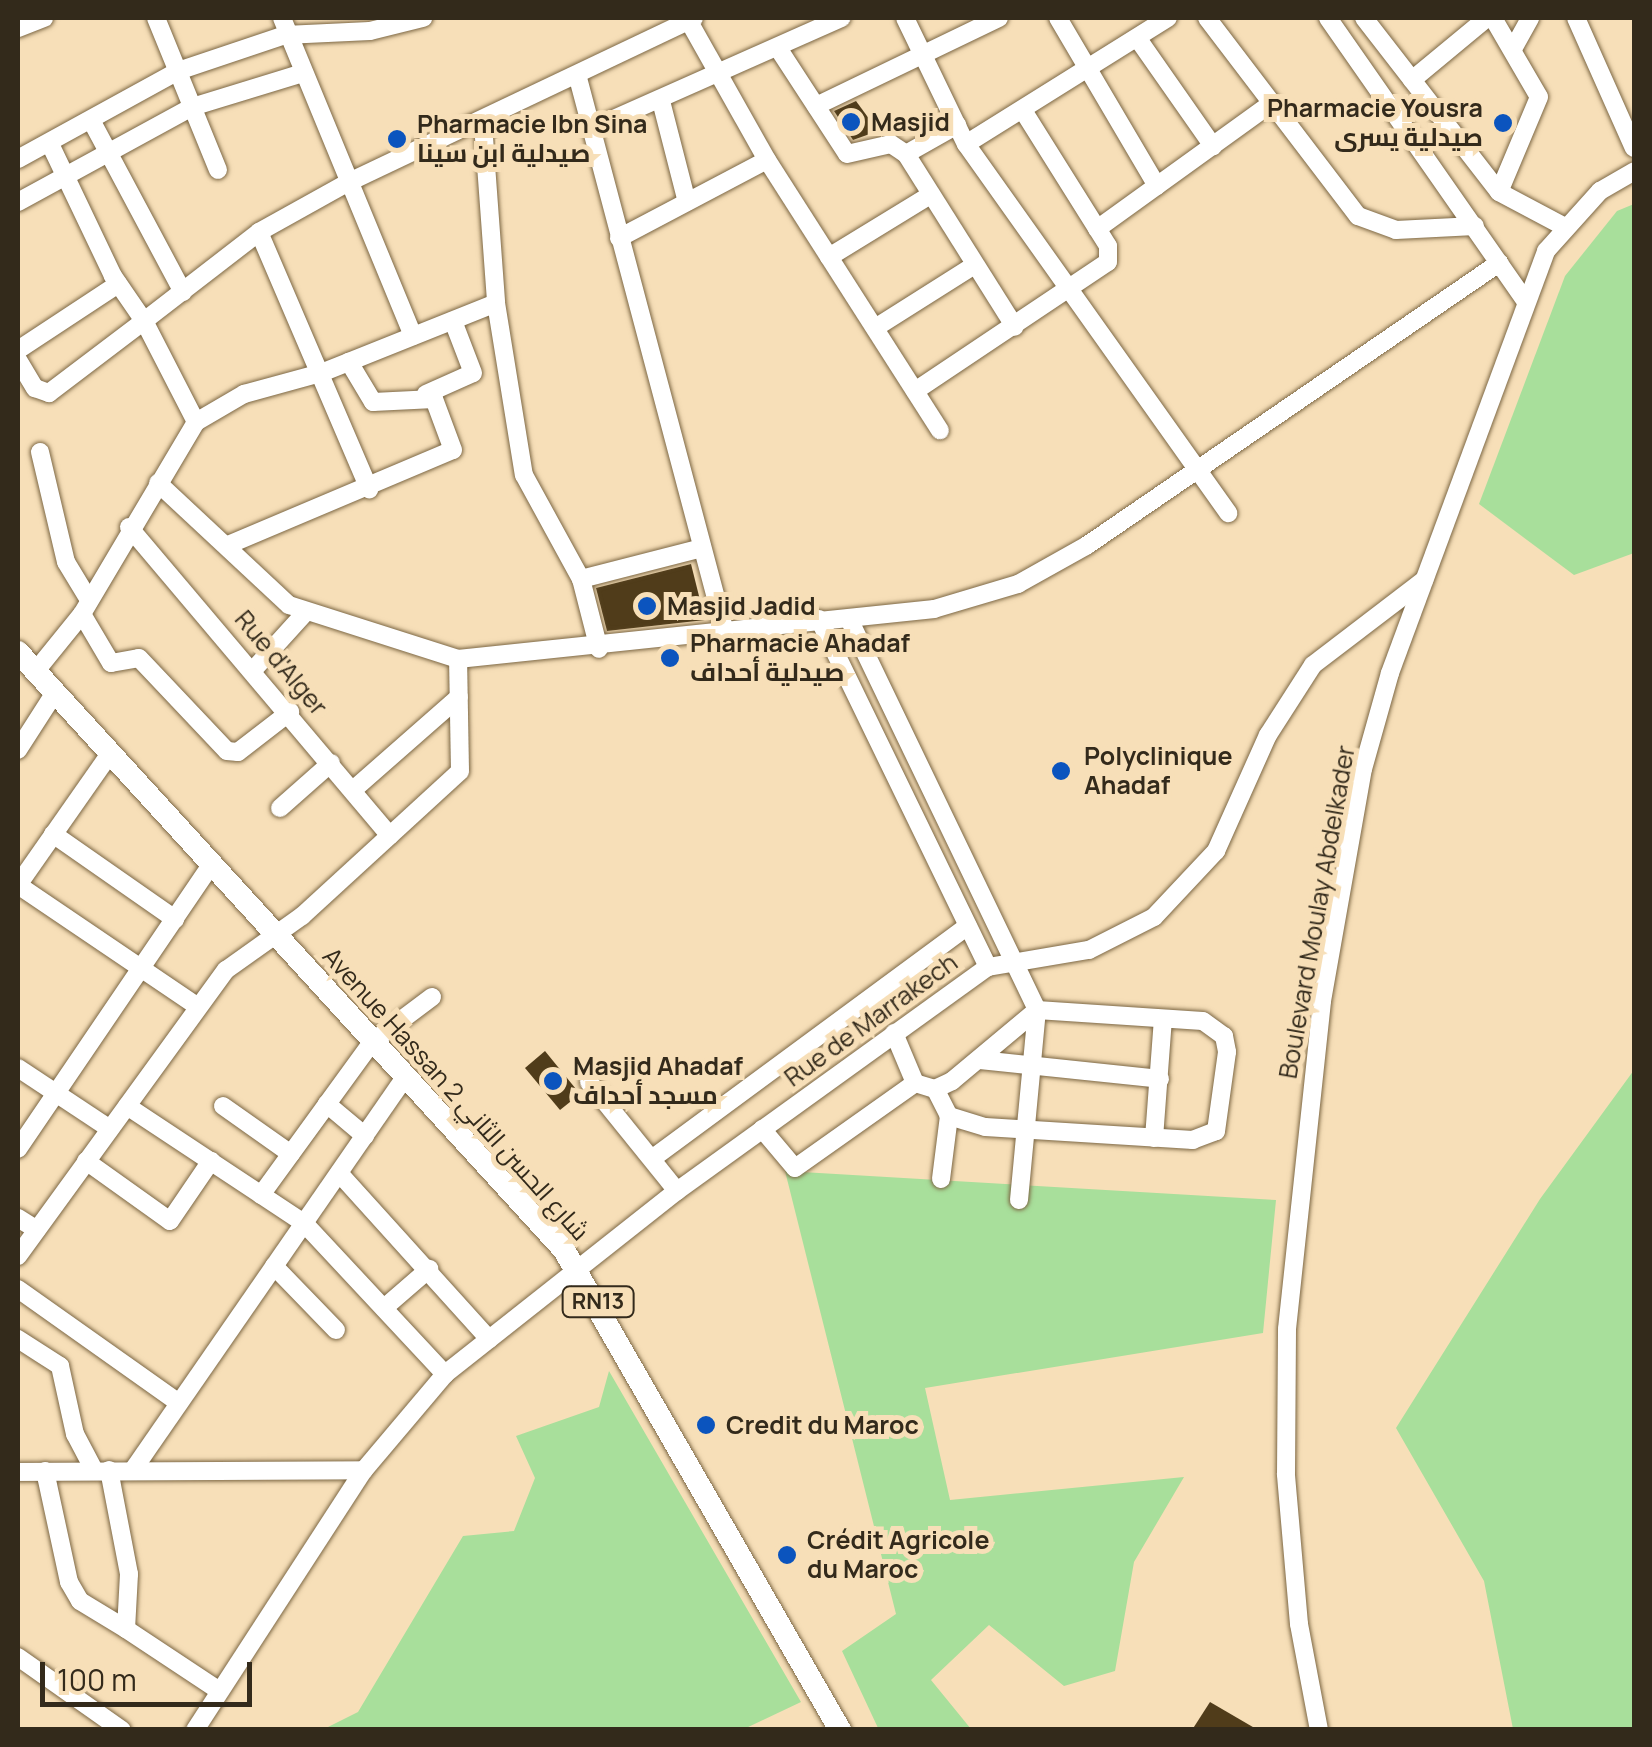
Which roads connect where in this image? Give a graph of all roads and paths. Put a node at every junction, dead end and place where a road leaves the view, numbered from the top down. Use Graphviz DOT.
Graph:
graph roads {
  1 [pos="44,18"];
  2 [pos="156,18"];
  3 [pos="424,18"];
  4 [pos="690,18"];
  5 [pos="905,18"];
  6 [pos="999,18"];
  7 [pos="1058,18"];
  8 [pos="1168,18"];
  9 [pos="1207,18"];
  10 [pos="1328,18"];
  11 [pos="1364,18"];
  12 [pos="1490,18"];
  13 [pos="1530,18"];
  14 [pos="1576,18"];
  15 [pos="835,19"];
  16 [pos="283,26"];
  17 [pos="18,28"];
  18 [pos="1138,39"];
  19 [pos="778,48"];
  20 [pos="1513,49"];
  21 [pos="924,54"];
  22 [pos="178,71"];
  23 [pos="1084,72"];
  24 [pos="300,74"];
  25 [pos="715,75"];
  26 [pos="578,78"];
  27 [pos="1412,80"];
  28 [pos="661,100"];
  29 [pos="1268,105"];
  30 [pos="816,106"];
  31 [pos="192,107"];
  32 [pos="1024,112"];
  33 [pos="91,120"];
  34 [pos="483,124"];
  35 [pos="956,125"];
  36 [pos="591,129"];
  37 [pos="49,142"];
  38 [pos="966,144"];
  39 [pos="1213,146"];
  40 [pos="1634,148"];
  41 [pos="110,154"];
  42 [pos="906,154"];
  43 [pos="18,159"];
  44 [pos="767,160"];
  45 [pos="218,170"];
  46 [pos="1634,172"];
  47 [pos="65,176"];
  48 [pos="347,183"];
  49 [pos="1157,186"];
  50 [pos="1499,192"];
  51 [pos="930,195"];
  52 [pos="18,202"];
  53 [pos="687,202"];
  54 [pos="1475,226"];
  55 [pos="1563,226"];
  56 [pos="1097,230"];
  57 [pos="259,232"];
  58 [pos="619,238"];
  59 [pos="829,257"];
  60 [pos="1499,264"];
  61 [pos="974,266"];
  62 [pos="118,284"];
  63 [pos="183,292"];
  64 [pos="1067,295"];
  65 [pos="1525,300"];
  66 [pos="496,303"];
  67 [pos="452,320"];
  68 [pos="144,321"];
  69 [pos="1015,327"];
  70 [pos="875,328"];
  71 [pos="414,336"];
  72 [pos="18,350"];
  73 [pos="18,360"];
  74 [pos="349,362"];
  75 [pos="321,373"];
  76 [pos="915,391"];
  77 [pos="426,394"];
  78 [pos="196,422"];
  79 [pos="940,430"];
  80 [pos="40,452"];
  81 [pos="1192,468"];
  82 [pos="158,483"];
  83 [pos="370,489"];
  84 [pos="1228,513"];
  85 [pos="129,526"];
  86 [pos="228,545"];
  87 [pos="702,548"];
  88 [pos="580,578"];
  89 [pos="1424,580"];
  90 [pos="86,607"];
  91 [pos="304,614"];
  92 [pos="819,619"];
  93 [pos="849,619"];
  94 [pos="724,632"];
  95 [pos="599,649"];
  96 [pos="18,652"];
  97 [pos="458,659"];
  98 [pos="255,668"];
  99 [pos="36,672"];
  100 [pos="54,694"];
  101 [pos="459,698"];
  102 [pos="290,712"];
  103 [pos="18,750"];
  104 [pos="109,756"];
  105 [pos="331,763"];
  106 [pos="353,790"];
  107 [pos="280,808"];
  108 [pos="54,834"];
  109 [pos="390,836"];
  110 [pos="212,864"];
  111 [pos="18,885"];
  112 [pos="174,919"];
  113 [pos="968,926"];
  114 [pos="274,935"];
  115 [pos="1011,964"];
  116 [pos="988,967"];
  117 [pos="140,969"];
  118 [pos="432,997"];
  119 [pos="198,1008"];
  120 [pos="1037,1010"];
  121 [pos="1164,1019"];
  122 [pos="894,1033"];
  123 [pos="372,1042"];
  124 [pos="980,1060"];
  125 [pos="1031,1066"];
  126 [pos="18,1068"];
  127 [pos="406,1077"];
  128 [pos="1160,1079"];
  129 [pos="589,1082"];
  130 [pos="915,1083"];
  131 [pos="935,1089"];
  132 [pos="56,1093"];
  133 [pos="328,1104"];
  134 [pos="127,1106"];
  135 [pos="223,1106"];
  136 [pos="950,1116"];
  137 [pos="110,1128"];
  138 [pos="1025,1128"];
  139 [pos="762,1129"];
  140 [pos="365,1136"];
  141 [pos="1154,1138"];
  142 [pos="18,1148"];
  143 [pos="290,1154"];
  144 [pos="653,1158"];
  145 [pos="210,1161"];
  146 [pos="86,1162"];
  147 [pos="339,1173"];
  148 [pos="941,1179"];
  149 [pos="677,1191"];
  150 [pos="261,1195"];
  151 [pos="1019,1200"];
  152 [pos="18,1218"];
  153 [pos="304,1223"];
  154 [pos="37,1230"];
  155 [pos="18,1256"];
  156 [pos="274,1266"];
  157 [pos="429,1270"];
  158 [pos="578,1270"];
  159 [pos="18,1289"];
  160 [pos="384,1308"];
  161 [pos="336,1330"];
  162 [pos="18,1339"];
  163 [pos="489,1339"];
  164 [pos="446,1374"];
  165 [pos="179,1403"];
  166 [pos="101,1470"];
  167 [pos="133,1470"];
  168 [pos="364,1470"];
  169 [pos="45,1471"];
  170 [pos="18,1472"];
  171 [pos="126,1629"];
  172 [pos="18,1657"];
  173 [pos="218,1690"];
  174 [pos="122,1730"];
  175 [pos="195,1730"];
  176 [pos="840,1730"];
  177 [pos="1319,1730"];
  1 -- 17 [label="street"];
  2 -- 22 [label="street"];
  3 -- 16 [label="street"];
  4 -- 25 [label="street"];
  4 -- 26 [label="street"];
  5 -- 21 [label="street"];
  6 -- 21 [label="street"];
  7 -- 23 [label="street"];
  8 -- 18 [label="street"];
  9 -- 29 [label="street"];
  10 -- 54 [label="street"];
  11 -- 27 [label="street"];
  12 -- 20 [label="street"];
  12 -- 27 [label="street"];
  13 -- 20 [label="street"];
  14 -- 40 [label="street"];
  15 -- 19 [label="street"];
  16 -- 22 [label="street"];
  16 -- 24 [label="street"];
  18 -- 23 [label="street"];
  18 -- 39 [label="street"];
  19 -- 25 [label="street"];
  19 -- 30 [label="street"];
  20 -- 50 [label="street"];
  21 -- 30 [label="street"];
  21 -- 35 [label="street"];
  22 -- 31 [label="street"];
  22 -- 33 [label="street"];
  23 -- 32 [label="street"];
  23 -- 49 [label="street"];
  24 -- 31 [label="street"];
  24 -- 48 [label="street"];
  25 -- 28 [label="street"];
  25 -- 44 [label="street"];
  26 -- 34 [label="street"];
  26 -- 36 [label="street"];
  27 -- 50 [label="street"];
  28 -- 36 [label="street"];
  28 -- 53 [label="street"];
  29 -- 39 [label="street"];
  29 -- 54 [label="street"];
  30 -- 42 [label="street"];
  31 -- 41 [label="street"];
  31 -- 45 [label="street"];
  32 -- 38 [label="street"];
  32 -- 56 [label="street"];
  33 -- 37 [label="street"];
  33 -- 41 [label="street"];
  34 -- 48 [label="street"];
  34 -- 66 [label="street"];
  35 -- 38 [label="street"];
  35 -- 42 [label="street"];
  36 -- 58 [label="street"];
  37 -- 43 [label="street"];
  37 -- 47 [label="street"];
  38 -- 64 [label="street"];
  39 -- 49 [label="street"];
  41 -- 47 [label="street"];
  41 -- 63 [label="street"];
  42 -- 51 [label="street"];
  44 -- 53 [label="street"];
  44 -- 59 [label="street"];
  46 -- 55 [label="street, Boulevard Moulay Abdelkader"];
  47 -- 52 [label="street"];
  47 -- 62 [label="street"];
  48 -- 57 [label="street"];
  48 -- 71 [label="street"];
  49 -- 56 [label="street"];
  50 -- 55 [label="street"];
  51 -- 59 [label="street"];
  51 -- 61 [label="street"];
  53 -- 58 [label="street"];
  54 -- 60 [label="street"];
  55 -- 65 [label="street, Boulevard Moulay Abdelkader"];
  56 -- 64 [label="street"];
  57 -- 63 [label="street"];
  57 -- 75 [label="street"];
  58 -- 87 [label="street"];
  59 -- 70 [label="street"];
  60 -- 65 [label="street"];
  60 -- 81 [label="street"];
  61 -- 69 [label="street"];
  61 -- 70 [label="street"];
  62 -- 68 [label="street"];
  62 -- 72 [label="street"];
  63 -- 68 [label="street"];
  64 -- 69 [label="street"];
  64 -- 81 [label="street"];
  65 -- 89 [label="street, Boulevard Moulay Abdelkader"];
  66 -- 67 [label="street"];
  66 -- 88 [label="street"];
  67 -- 71 [label="street"];
  67 -- 77 [label="street"];
  68 -- 73 [label="street"];
  68 -- 78 [label="street"];
  69 -- 76 [label="street"];
  70 -- 76 [label="street"];
  71 -- 74 [label="street"];
  74 -- 75 [label="street"];
  74 -- 77 [label="street"];
  75 -- 78 [label="street"];
  75 -- 83 [label="street"];
  76 -- 79 [label="street"];
  77 -- 83 [label="street"];
  78 -- 82 [label="street"];
  80 -- 90 [label="street"];
  81 -- 84 [label="street"];
  81 -- 93 [label="street"];
  82 -- 85 [label="street"];
  82 -- 86 [label="street"];
  83 -- 86 [label="street"];
  85 -- 90 [label="street"];
  85 -- 98 [label="street, Rue d'Alger"];
  86 -- 91 [label="street"];
  87 -- 88 [label="street"];
  87 -- 94 [label="street"];
  88 -- 95 [label="street"];
  89 -- 115 [label="street, Rue de Marrakech"];
  89 -- 177 [label="street, Boulevard Moulay Abdelkader"];
  90 -- 99 [label="street"];
  90 -- 102 [label="street"];
  91 -- 97 [label="street"];
  91 -- 98 [label="street"];
  92 -- 93 [label="street"];
  92 -- 94 [label="street"];
  92 -- 113 [label="street"];
  93 -- 115 [label="street"];
  94 -- 95 [label="street"];
  95 -- 97 [label="street"];
  96 -- 99 [label="main road, Avenue Hassan 2 شارع الحسن الثاني / RN13"];
  97 -- 101 [label="street"];
  98 -- 102 [label="street, Rue d'Alger"];
  99 -- 100 [label="main road, Avenue Hassan 2 شارع الحسن الثاني / RN13"];
  100 -- 103 [label="street"];
  100 -- 104 [label="main road, Avenue Hassan 2 شارع الحسن الثاني / RN13"];
  101 -- 106 [label="street"];
  101 -- 109 [label="street"];
  102 -- 105 [label="street, Rue d'Alger"];
  104 -- 108 [label="street"];
  104 -- 110 [label="main road, Avenue Hassan 2 شارع الحسن الثاني / RN13"];
  105 -- 106 [label="street, Rue d'Alger"];
  105 -- 107 [label="street"];
  106 -- 109 [label="street, Rue d'Alger"];
  108 -- 111 [label="street"];
  108 -- 112 [label="street"];
  109 -- 114 [label="street"];
  110 -- 112 [label="street"];
  110 -- 114 [label="main road, Avenue Hassan 2 شارع الحسن الثاني / RN13"];
  111 -- 117 [label="street"];
  112 -- 117 [label="street"];
  113 -- 116 [label="street"];
  113 -- 144 [label="street"];
  114 -- 119 [label="street"];
  114 -- 123 [label="main road, Avenue Hassan 2 شارع الحسن الثاني / RN13"];
  115 -- 116 [label="street, Rue de Marrakech"];
  115 -- 120 [label="street"];
  116 -- 122 [label="street, Rue de Marrakech"];
  117 -- 119 [label="street"];
  117 -- 132 [label="street"];
  118 -- 123 [label="street"];
  119 -- 134 [label="street"];
  120 -- 121 [label="street"];
  120 -- 124 [label="street"];
  120 -- 125 [label="street"];
  121 -- 128 [label="street"];
  121 -- 141 [label="street"];
  122 -- 130 [label="street"];
  122 -- 139 [label="street, Rue de Marrakech"];
  123 -- 127 [label="main road, Avenue Hassan 2 شارع الحسن الثاني / RN13"];
  123 -- 133 [label="street"];
  124 -- 125 [label="street"];
  124 -- 131 [label="street"];
  125 -- 128 [label="street"];
  125 -- 138 [label="street"];
  126 -- 132 [label="street"];
  127 -- 140 [label="street"];
  127 -- 158 [label="main road, Avenue Hassan 2 شارع الحسن الثاني / RN13"];
  128 -- 141 [label="street"];
  129 -- 144 [label="street"];
  130 -- 131 [label="street"];
  130 -- 139 [label="street"];
  131 -- 136 [label="street"];
  132 -- 137 [label="street"];
  132 -- 142 [label="street"];
  133 -- 140 [label="street"];
  133 -- 143 [label="street"];
  134 -- 137 [label="street"];
  134 -- 145 [label="street"];
  135 -- 143 [label="street"];
  136 -- 138 [label="street"];
  136 -- 148 [label="street"];
  137 -- 146 [label="street"];
  138 -- 141 [label="street"];
  138 -- 151 [label="street"];
  139 -- 149 [label="street, Rue de Marrakech"];
  140 -- 147 [label="street"];
  143 -- 150 [label="street"];
  144 -- 149 [label="street"];
  145 -- 146 [label="street"];
  145 -- 150 [label="street"];
  146 -- 154 [label="street"];
  147 -- 153 [label="street"];
  147 -- 157 [label="street"];
  149 -- 158 [label="street, Rue de Marrakech"];
  150 -- 153 [label="street"];
  152 -- 154 [label="street"];
  153 -- 156 [label="street"];
  153 -- 160 [label="street"];
  154 -- 155 [label="street"];
  156 -- 161 [label="street"];
  156 -- 165 [label="street"];
  157 -- 160 [label="street"];
  157 -- 163 [label="street"];
  158 -- 163 [label="street, Rue de Marrakech"];
  158 -- 176 [label="main road, Avenue Hassan 2 شارع الحسن الثاني / RN13"];
  159 -- 165 [label="street"];
  160 -- 164 [label="street"];
  162 -- 166 [label="street"];
  163 -- 164 [label="street, Rue de Marrakech"];
  164 -- 168 [label="street, Rue de Marrakech"];
  165 -- 167 [label="street"];
  166 -- 167 [label="street"];
  166 -- 169 [label="street"];
  166 -- 171 [label="street"];
  167 -- 168 [label="street"];
  168 -- 173 [label="street, Rue de Marrakech"];
  169 -- 170 [label="street"];
  169 -- 171 [label="street"];
  171 -- 173 [label="street"];
  172 -- 174 [label="street"];
  173 -- 175 [label="street, Rue de Marrakech"];
}
